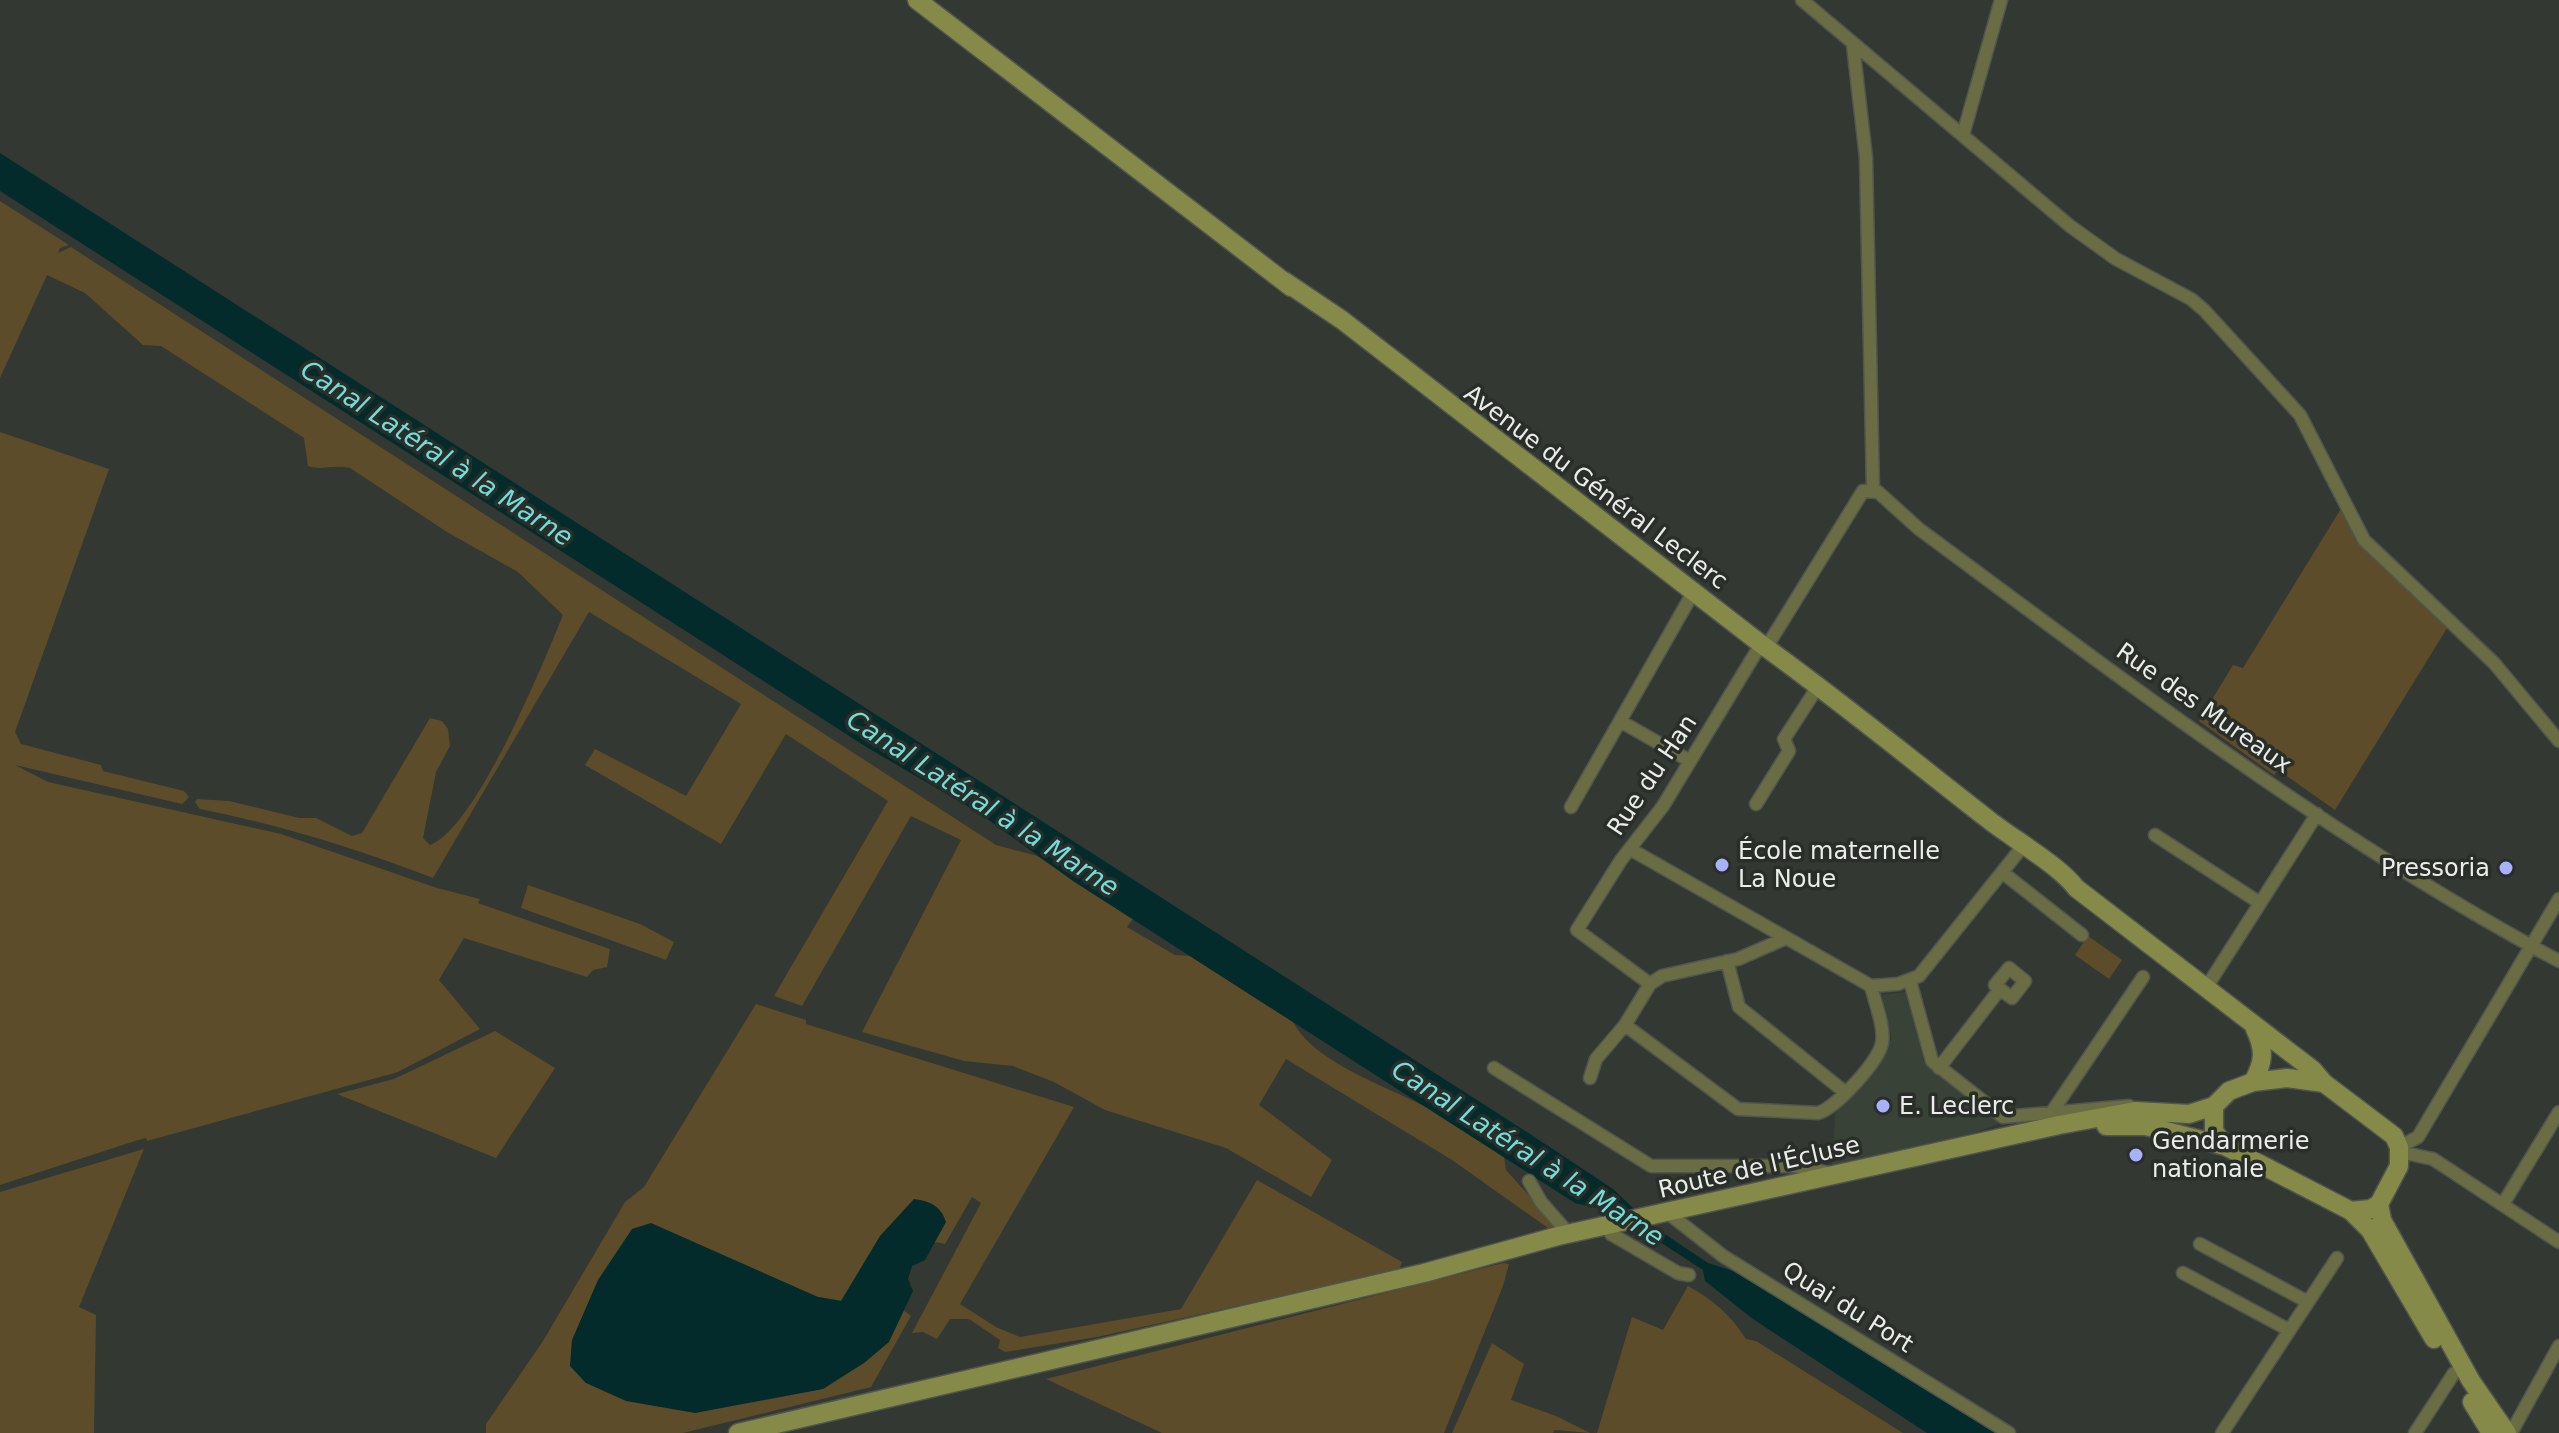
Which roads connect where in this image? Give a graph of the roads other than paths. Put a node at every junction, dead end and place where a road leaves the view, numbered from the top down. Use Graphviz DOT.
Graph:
graph roads {
  1 [pos="917,0"];
  2 [pos="1802,0"];
  3 [pos="2001,0"];
  4 [pos="1853,45"];
  5 [pos="1963,135"];
  6 [pos="1868,491"];
  7 [pos="1694,591"];
  8 [pos="1764,646"];
  9 [pos="1816,687"];
  10 [pos="1620,721"];
  11 [pos="2559,741"];
  12 [pos="1690,761"];
  13 [pos="1756,804"];
  14 [pos="1571,807"];
  15 [pos="2317,814"];
  16 [pos="2155,835"];
  17 [pos="2023,846"];
  18 [pos="1630,849"];
  19 [pos="2002,872"];
  20 [pos="2559,899"];
  21 [pos="2260,903"];
  22 [pos="2082,935"];
  23 [pos="1784,939"];
  24 [pos="2532,947"];
  25 [pos="1727,961"];
  26 [pos="2559,961"];
  27 [pos="2143,977"];
  28 [pos="1910,981"];
  29 [pos="1650,984"];
  30 [pos="1871,986"];
  31 [pos="2206,988"];
  32 [pos="2000,989"];
  33 [pos="1625,1025"];
  34 [pos="2254,1027"];
  35 [pos="1494,1068"];
  36 [pos="1939,1068"];
  37 [pos="1590,1078"];
  38 [pos="2253,1082"];
  39 [pos="2324,1083"];
  40 [pos="1846,1093"];
  41 [pos="2214,1106"];
  42 [pos="2559,1112"];
  43 [pos="2189,1114"];
  44 [pos="2056,1118"];
  45 [pos="2182,1133"];
  46 [pos="2420,1133"];
  47 [pos="2398,1145"];
  48 [pos="2225,1146"];
  49 [pos="2433,1159"];
  50 [pos="1837,1175"];
  51 [pos="1529,1181"];
  52 [pos="2379,1204"];
  53 [pos="2503,1204"];
  54 [pos="2351,1211"];
  55 [pos="1668,1213"];
  56 [pos="1608,1225"];
  57 [pos="1569,1234"];
  58 [pos="2559,1242"];
  59 [pos="2200,1244"];
  60 [pos="2337,1258"];
  61 [pos="2183,1273"];
  62 [pos="1689,1275"];
  63 [pos="2308,1302"];
  64 [pos="2289,1330"];
  65 [pos="2559,1346"];
  66 [pos="2454,1373"];
  67 [pos="738,1433"];
  68 [pos="2009,1433"];
  69 [pos="2222,1433"];
  70 [pos="2415,1433"];
  71 [pos="2491,1433"];
  72 [pos="2509,1433"];
  1 -- 7 [label="main road, Avenue du Général Leclerc"];
  2 -- 4 [label="street"];
  3 -- 5 [label="street"];
  4 -- 5 [label="street"];
  4 -- 6 [label="street"];
  5 -- 11 [label="street"];
  6 -- 8 [label="street, Rue du Han"];
  6 -- 15 [label="street, Rue des Mureaux"];
  7 -- 8 [label="main road, Avenue du Général Leclerc"];
  7 -- 10 [label="street"];
  8 -- 9 [label="main road, Avenue du Général Leclerc"];
  8 -- 12 [label="street, Rue du Han"];
  9 -- 13 [label="street"];
  9 -- 17 [label="main road, Avenue du Général Leclerc"];
  10 -- 12 [label="street"];
  10 -- 14 [label="street"];
  12 -- 18 [label="street, Rue du Han"];
  15 -- 21 [label="street"];
  15 -- 24 [label="street, Rue des Mureaux"];
  16 -- 21 [label="street"];
  17 -- 19 [label="street"];
  17 -- 31 [label="main road, Avenue du Général Leclerc"];
  18 -- 23 [label="street"];
  18 -- 29 [label="street, Rue du Han"];
  19 -- 22 [label="street"];
  19 -- 28 [label="street"];
  20 -- 24 [label="street"];
  21 -- 31 [label="street"];
  23 -- 25 [label="street"];
  23 -- 30 [label="street"];
  24 -- 26 [label="street, Rue des Mureaux"];
  24 -- 46 [label="street"];
  25 -- 29 [label="street"];
  25 -- 40 [label="street"];
  27 -- 44 [label="street"];
  28 -- 30 [label="street"];
  28 -- 36 [label="street"];
  29 -- 33 [label="street"];
  30 -- 40 [label="street"];
  31 -- 34 [label="main road, Avenue du Général Leclerc"];
  32 -- 36 [label="street"];
  33 -- 37 [label="street"];
  33 -- 40 [label="street"];
  34 -- 38 [label="main road"];
  34 -- 39 [label="main road, Avenue du Général Leclerc"];
  35 -- 50 [label="street"];
  36 -- 44 [label="street"];
  38 -- 39 [label="main road"];
  38 -- 41 [label="main road, Route de l'Écluse"];
  39 -- 47 [label="main road, Avenue du Général Leclerc"];
  41 -- 43 [label="main road, Route de l'Écluse"];
  41 -- 48 [label="main road"];
  42 -- 53 [label="street"];
  43 -- 44 [label="main road, Route de l'Écluse"];
  43 -- 45 [label="main road"];
  44 -- 45 [label="main road, Route de l'Écluse"];
  44 -- 50 [label="main road, Route de l'Écluse"];
  45 -- 48 [label="main road, Route de l'Écluse"];
  46 -- 47 [label="street"];
  46 -- 49 [label="street"];
  47 -- 49 [label="street"];
  47 -- 52 [label="main road"];
  48 -- 54 [label="main road, Route de l'Écluse"];
  49 -- 53 [label="street"];
  50 -- 55 [label="main road, Route de l'Écluse"];
  51 -- 57 [label="street"];
  52 -- 54 [label="main road"];
  52 -- 72 [label="main road"];
  53 -- 58 [label="street"];
  54 -- 66 [label="main road"];
  55 -- 56 [label="main road, Route de l'Écluse"];
  55 -- 68 [label="street, Quai du Port"];
  56 -- 57 [label="main road, Route de l'Écluse"];
  56 -- 62 [label="street"];
  57 -- 67 [label="main road, Route de l'Écluse"];
  59 -- 63 [label="street"];
  60 -- 63 [label="street"];
  61 -- 64 [label="street"];
  63 -- 64 [label="street"];
  64 -- 69 [label="street"];
  65 -- 72 [label="street"];
  66 -- 70 [label="street"];
  66 -- 71 [label="main road"];
}
